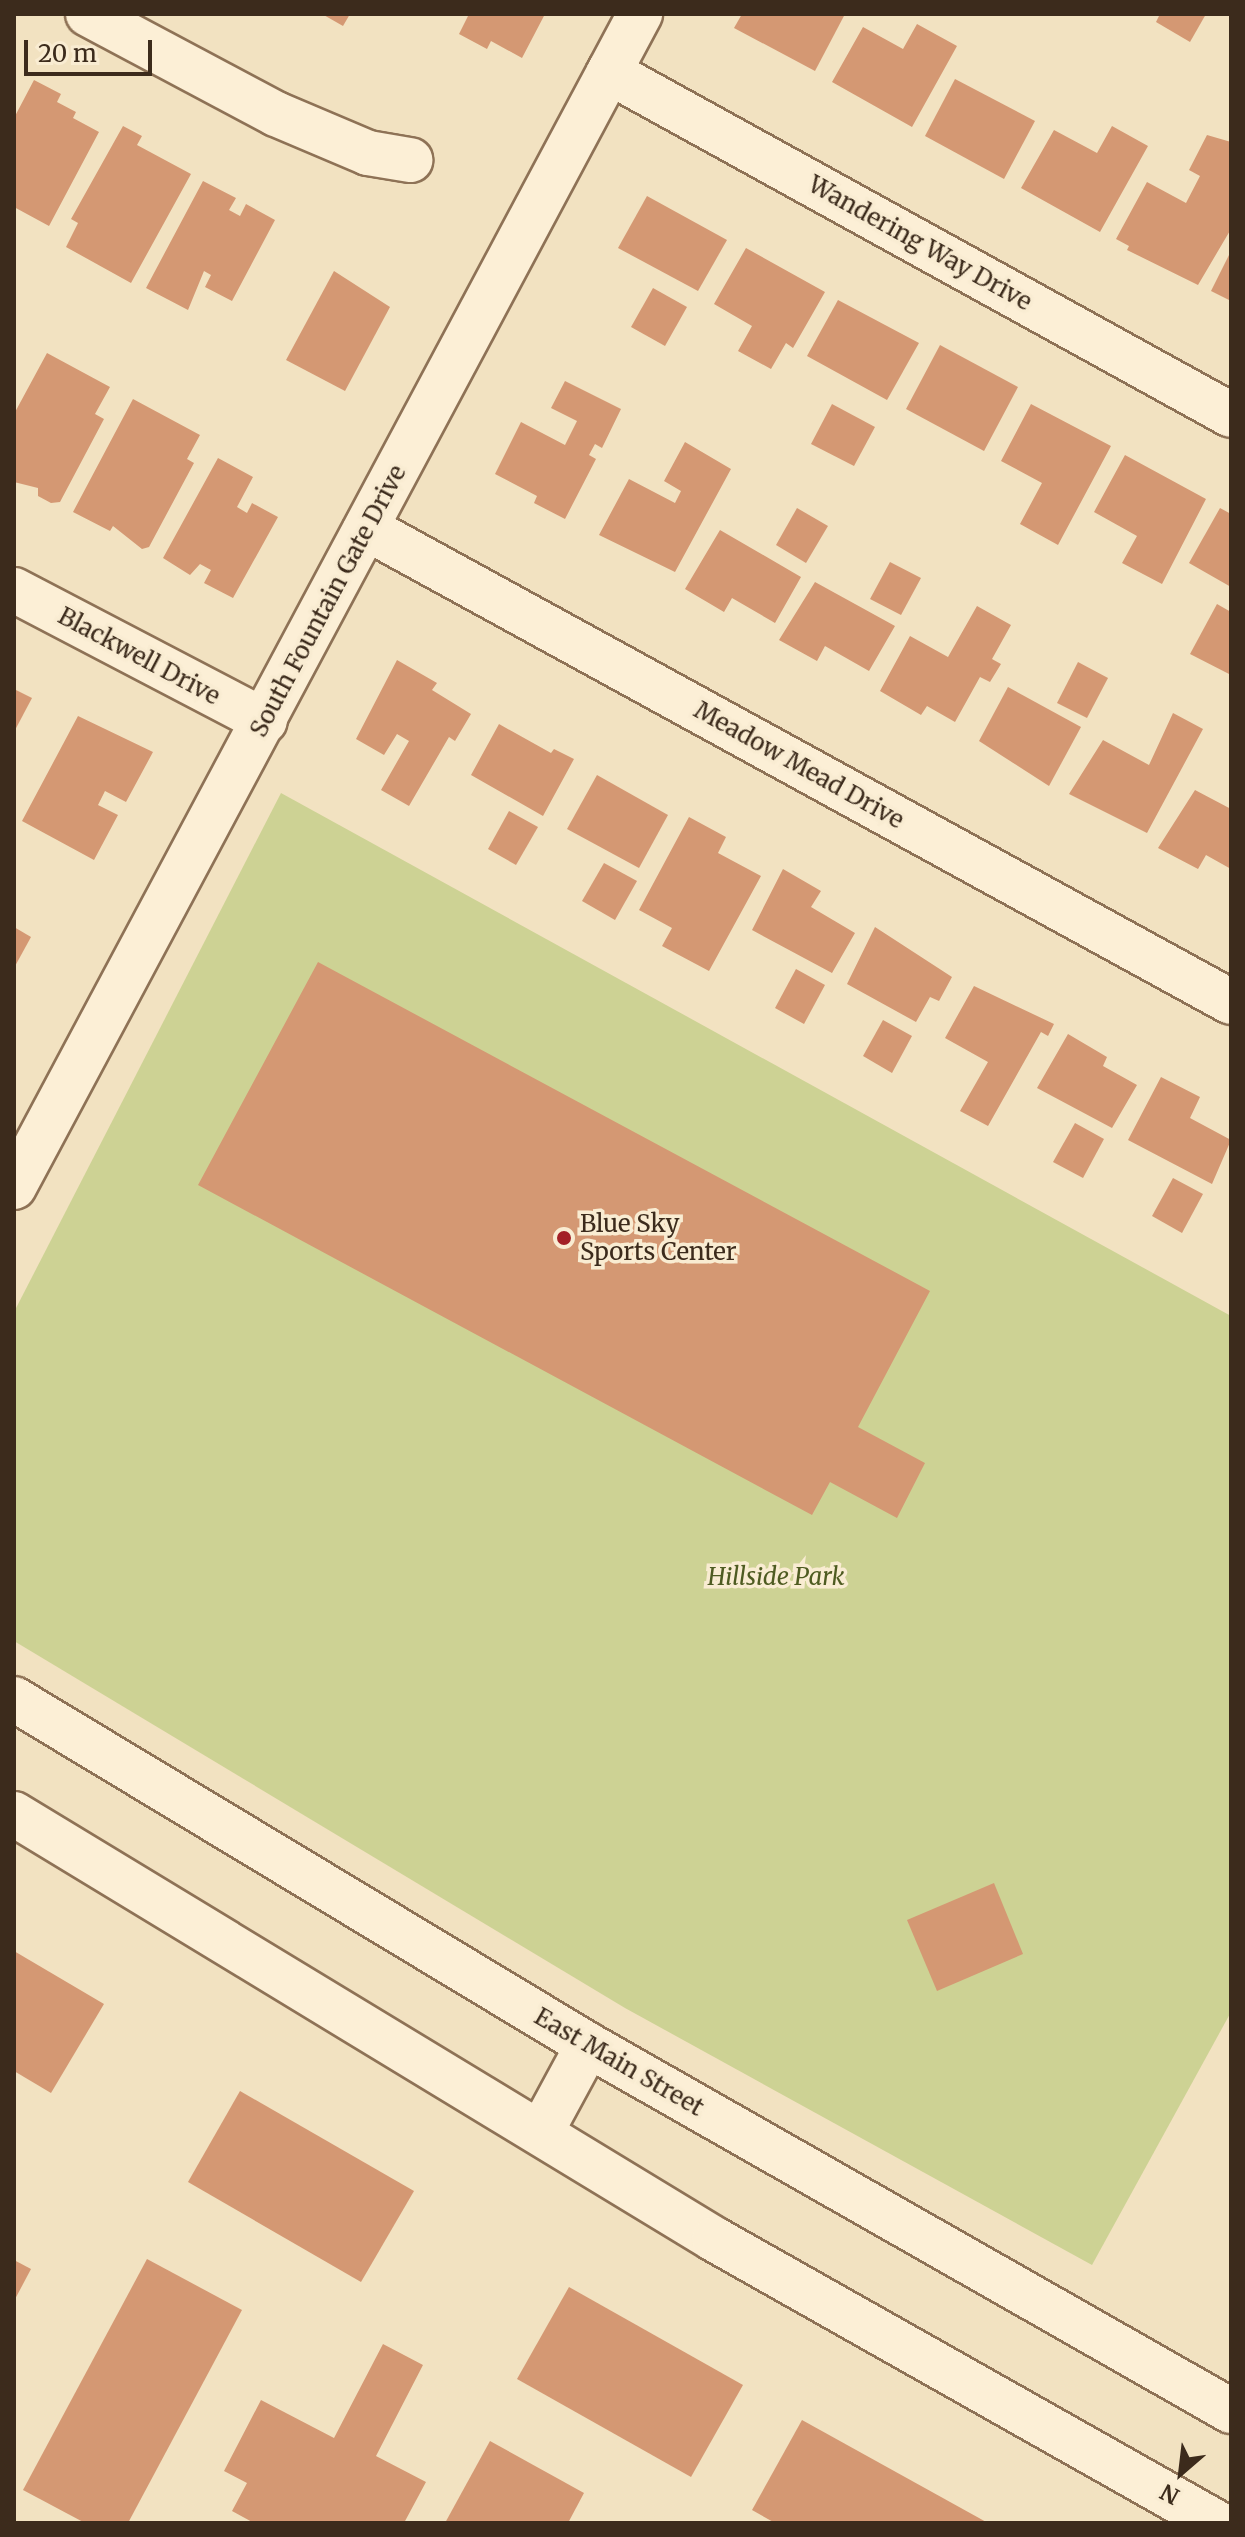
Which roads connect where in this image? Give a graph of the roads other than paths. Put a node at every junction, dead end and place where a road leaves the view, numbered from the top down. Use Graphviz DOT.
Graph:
graph roads {
  1 [pos="88,14"];
  2 [pos="640,14"];
  3 [pos="609,72"];
  4 [pos="410,160"];
  5 [pos="1231,415"];
  6 [pos="366,528"];
  7 [pos="14,590"];
  8 [pos="265,721"];
  9 [pos="1231,1002"];
  10 [pos="14,1187"];
  11 [pos="14,1699"];
  12 [pos="14,1814"];
  13 [pos="588,2045"];
  14 [pos="541,2132"];
  15 [pos="1231,2411"];
  16 [pos="1217,2523"];
  1 -- 4 [label="street"];
  2 -- 3 [label="street, South Fountain Gate Drive"];
  3 -- 5 [label="street, Wandering Way Drive"];
  3 -- 6 [label="street, South Fountain Gate Drive"];
  6 -- 8 [label="street, South Fountain Gate Drive"];
  6 -- 9 [label="street, Meadow Mead Drive"];
  7 -- 8 [label="street, Blackwell Drive"];
  8 -- 10 [label="street, South Fountain Gate Drive"];
  11 -- 13 [label="street, East Main Street"];
  12 -- 14 [label="street"];
  13 -- 14 [label="street"];
  13 -- 15 [label="street, East Main Street"];
  14 -- 16 [label="street"];
}
